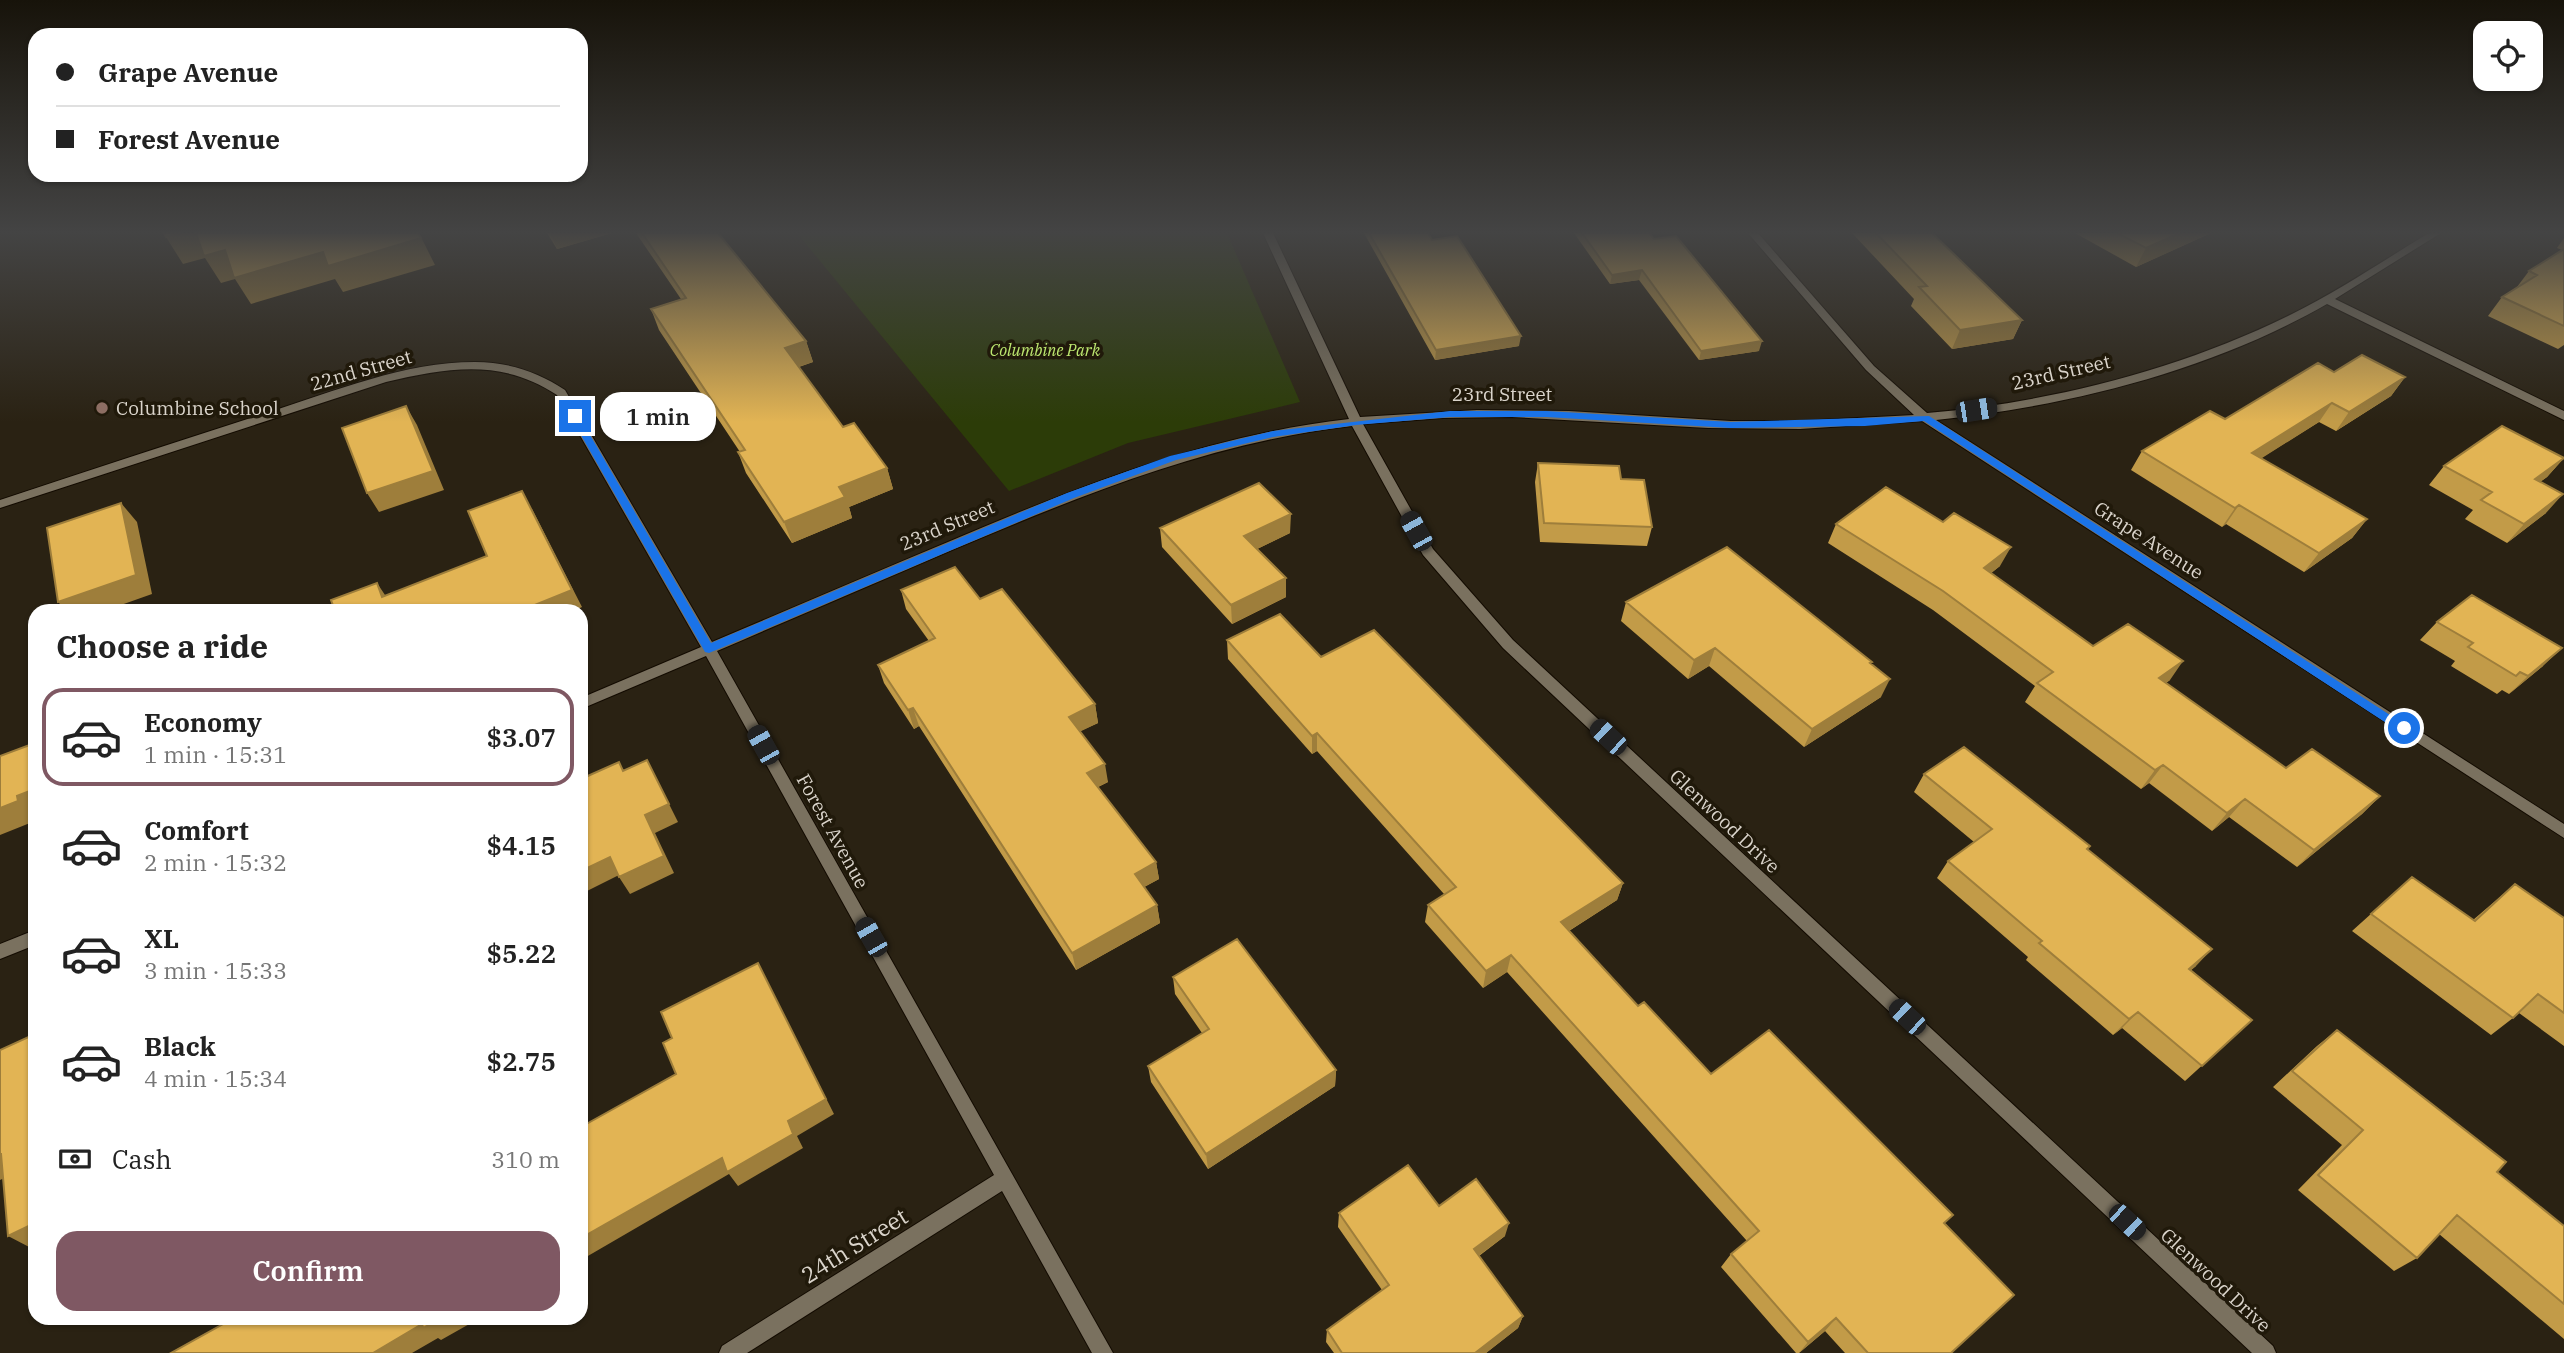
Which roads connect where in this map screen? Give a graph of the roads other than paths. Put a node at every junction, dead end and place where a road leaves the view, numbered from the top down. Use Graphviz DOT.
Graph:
graph roads {
  1 [pos="1297,296"];
  2 [pos="1808,296"];
  3 [pos="2331,296"];
  4 [pos="2326,299"];
  5 [pos="495,367"];
  6 [pos="2564,416"];
  7 [pos="1925,418"];
  8 [pos="1356,422"];
  9 [pos="0,504"];
  10 [pos="709,649"];
  11 [pos="588,701"];
  12 [pos="2564,832"];
  13 [pos="28,940"];
  14 [pos="0,952"];
  15 [pos="1006,1178"];
  16 [pos="729,1353"];
  17 [pos="1103,1353"];
  18 [pos="2266,1353"];
  1 -- 8 [label="street, Glenwood Drive"];
  2 -- 7 [label="street, Grape Avenue"];
  3 -- 4 [label="street, 23rd Street"];
  4 -- 6 [label="street"];
  4 -- 7 [label="street, 23rd Street"];
  5 -- 9 [label="street, 22nd Street"];
  5 -- 10 [label="street, Forest Avenue"];
  7 -- 8 [label="street, 23rd Street"];
  7 -- 12 [label="street, Grape Avenue"];
  8 -- 10 [label="street, 23rd Street"];
  8 -- 18 [label="street, Glenwood Drive"];
  10 -- 11 [label="street, 23rd Street"];
  10 -- 15 [label="street, Forest Avenue"];
  13 -- 14 [label="street"];
  15 -- 16 [label="street, 24th Street"];
  15 -- 17 [label="street, Forest Avenue"];
}
